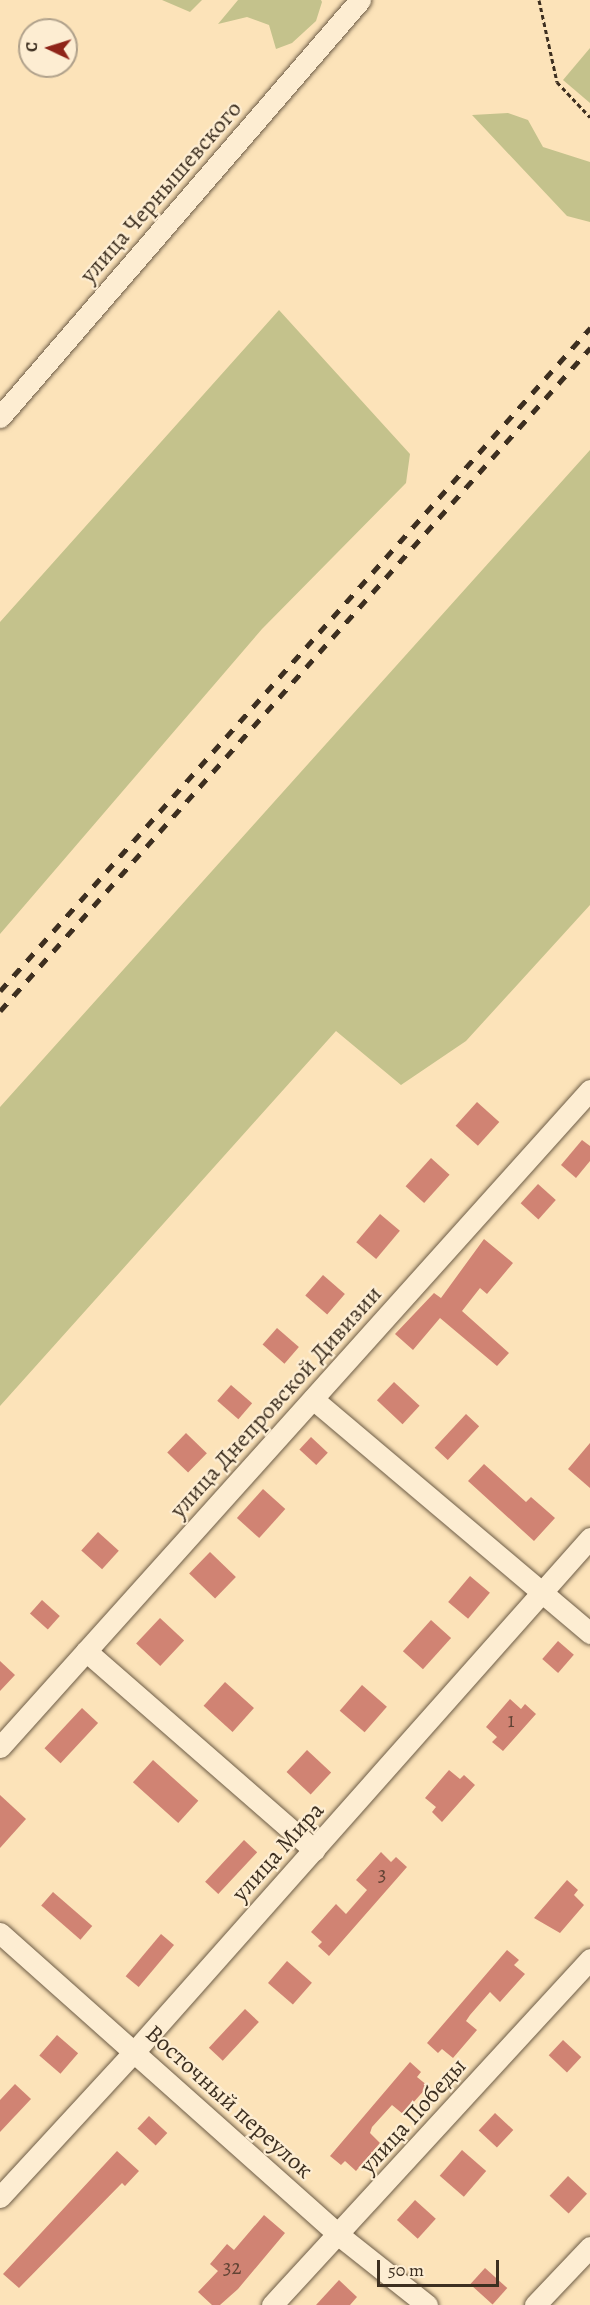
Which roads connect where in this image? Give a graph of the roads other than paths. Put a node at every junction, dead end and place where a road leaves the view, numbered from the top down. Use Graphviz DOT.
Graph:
graph roads {
  1 [pos="360,0"];
  2 [pos="0,417"];
  3 [pos="590,1090"];
  4 [pos="313,1399"];
  5 [pos="590,1538"];
  6 [pos="542,1592"];
  7 [pos="590,1633"];
  8 [pos="86,1651"];
  9 [pos="0,1748"];
  10 [pos="314,1850"];
  11 [pos="0,1933"];
  12 [pos="590,1959"];
  13 [pos="134,2052"];
  14 [pos="0,2197"];
  15 [pos="340,2236"];
  16 [pos="590,2247"];
  17 [pos="272,2305"];
  18 [pos="427,2305"];
  19 [pos="535,2305"];
  1 -- 2 [label="street, улица Чернышевского"];
  3 -- 4 [label="street, улица Днепровской Дивизии"];
  4 -- 6 [label="street"];
  4 -- 8 [label="street, улица Днепровской Дивизии"];
  5 -- 6 [label="street, улица Мира"];
  6 -- 7 [label="street"];
  6 -- 10 [label="street, улица Мира"];
  8 -- 9 [label="street, улица Днепровской Дивизии"];
  8 -- 10 [label="street"];
  10 -- 13 [label="street, улица Мира"];
  11 -- 13 [label="street, Восточный переулок"];
  12 -- 15 [label="street, улица Победы"];
  13 -- 14 [label="street, улица Мира"];
  13 -- 15 [label="street, Восточный переулок"];
  15 -- 17 [label="street, улица Победы"];
  15 -- 18 [label="street, Восточный переулок"];
  16 -- 19 [label="street"];
}
